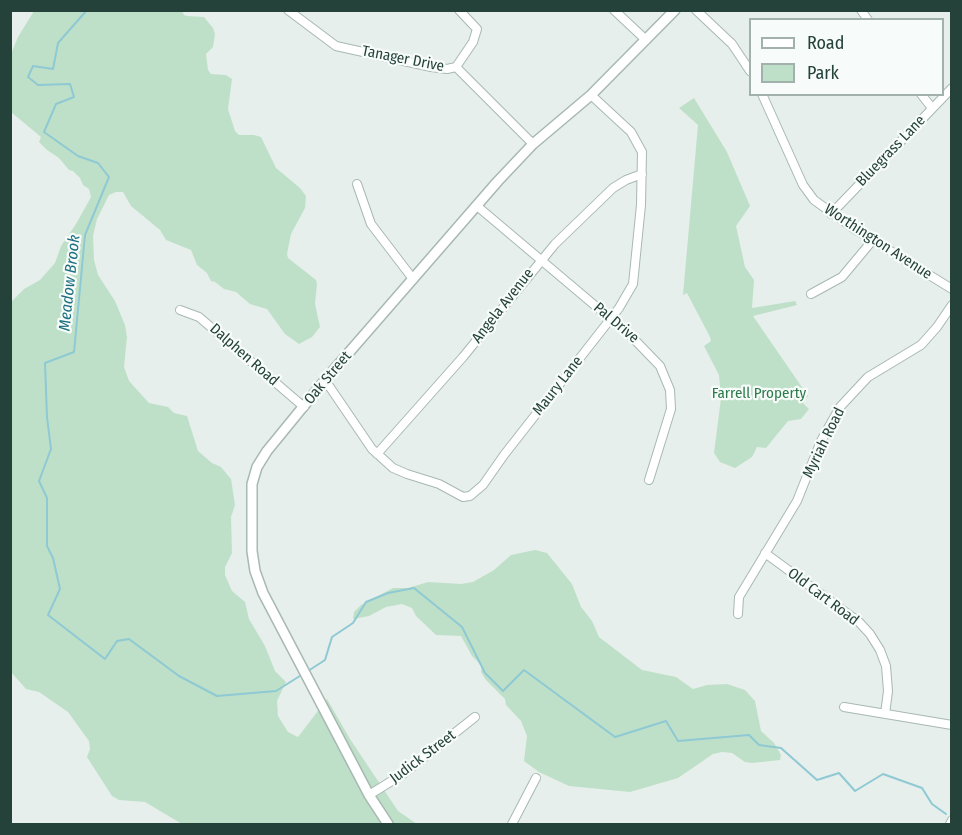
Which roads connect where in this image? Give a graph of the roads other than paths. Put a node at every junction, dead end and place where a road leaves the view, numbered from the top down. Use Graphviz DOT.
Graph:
graph roads {
  1 [pos="288,10"];
  2 [pos="459,10"];
  3 [pos="614,10"];
  4 [pos="675,10"];
  5 [pos="696,10"];
  6 [pos="646,40"];
  7 [pos="456,67"];
  8 [pos="749,70"];
  9 [pos="591,95"];
  10 [pos="763,96"];
  11 [pos="923,96"];
  12 [pos="943,96"];
  13 [pos="932,108"];
  14 [pos="533,144"];
  15 [pos="642,174"];
  16 [pos="357,184"];
  17 [pos="477,206"];
  18 [pos="831,214"];
  19 [pos="872,241"];
  20 [pos="540,260"];
  21 [pos="413,279"];
  22 [pos="951,289"];
  23 [pos="811,294"];
  24 [pos="951,305"];
  25 [pos="180,310"];
  26 [pos="610,319"];
  27 [pos="325,380"];
  28 [pos="304,407"];
  29 [pos="378,454"];
  30 [pos="649,480"];
  31 [pos="765,553"];
  32 [pos="738,614"];
  33 [pos="844,707"];
  34 [pos="885,714"];
  35 [pos="475,717"];
  36 [pos="951,725"];
  37 [pos="536,778"];
  38 [pos="369,795"];
  39 [pos="951,820"];
  40 [pos="388,825"];
  41 [pos="512,825"];
  42 [pos="950,825"];
  1 -- 7 [label="street, Tanager Drive"];
  2 -- 7 [label="street"];
  3 -- 6 [label="street"];
  4 -- 6 [label="street, Oak Street"];
  5 -- 8 [label="street"];
  6 -- 9 [label="street, Oak Street"];
  7 -- 14 [label="street, Tanager Drive"];
  9 -- 14 [label="street, Oak Street"];
  9 -- 15 [label="street, Maury Lane"];
  10 -- 18 [label="street, Worthington Avenue"];
  11 -- 13 [label="street"];
  12 -- 13 [label="street, Bluegrass Lane"];
  13 -- 18 [label="street, Bluegrass Lane"];
  14 -- 17 [label="street, Oak Street"];
  15 -- 20 [label="street, Angela Avenue"];
  15 -- 26 [label="street, Maury Lane"];
  16 -- 21 [label="street"];
  17 -- 20 [label="street, Pal Drive"];
  17 -- 21 [label="street, Oak Street"];
  18 -- 19 [label="street, Worthington Avenue"];
  19 -- 22 [label="street, Worthington Avenue"];
  19 -- 23 [label="street"];
  20 -- 26 [label="street, Pal Drive"];
  20 -- 29 [label="street, Angela Avenue"];
  21 -- 27 [label="street, Oak Street"];
  24 -- 31 [label="street, Myriah Road"];
  25 -- 28 [label="street, Dalphen Road"];
  26 -- 29 [label="street, Maury Lane"];
  26 -- 30 [label="street, Pal Drive"];
  27 -- 28 [label="street, Oak Street"];
  27 -- 29 [label="street, Maury Lane"];
  28 -- 38 [label="street, Oak Street"];
  31 -- 32 [label="street, Myriah Road"];
  31 -- 34 [label="street, Old Cart Road"];
  33 -- 34 [label="street"];
  34 -- 36 [label="street"];
  35 -- 38 [label="street, Judick Street"];
  37 -- 41 [label="street"];
  38 -- 40 [label="street, Oak Street"];
  39 -- 42 [label="street"];
}
